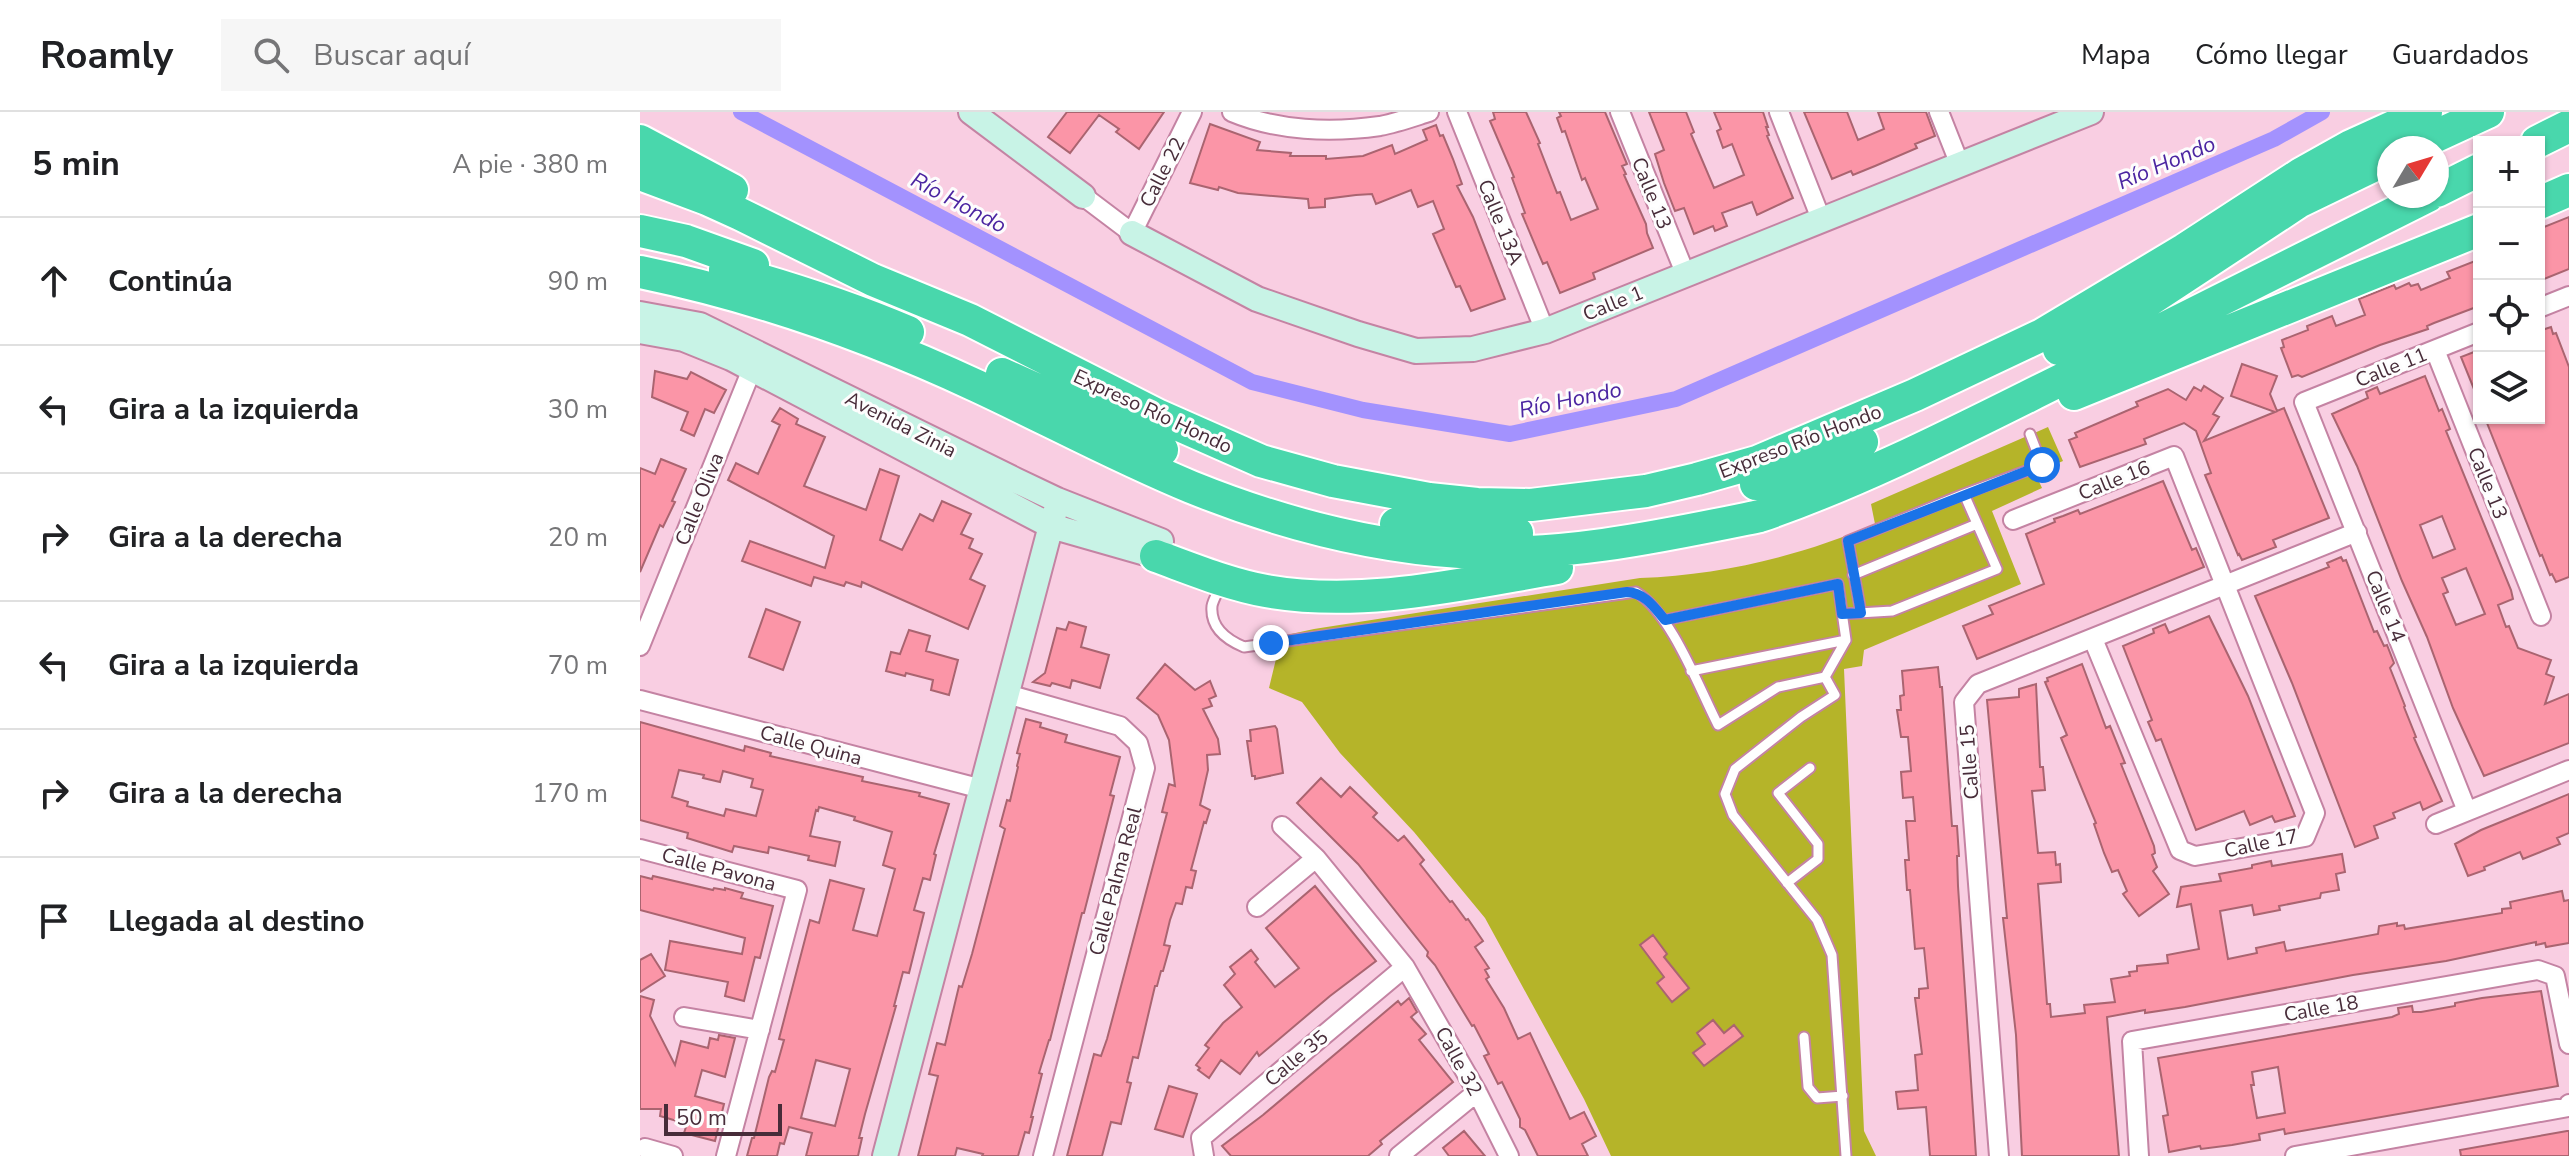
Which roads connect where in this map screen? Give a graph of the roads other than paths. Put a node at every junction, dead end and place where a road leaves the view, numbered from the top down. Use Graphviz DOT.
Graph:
graph roads {
  1 [pos="971,112"];
  2 [pos="1192,112"];
  3 [pos="1232,112"];
  4 [pos="1429,112"];
  5 [pos="1457,112"];
  6 [pos="1620,112"];
  7 [pos="1779,112"];
  8 [pos="1939,112"];
  9 [pos="2091,112"];
  10 [pos="2426,112"];
  11 [pos="2488,112"];
  12 [pos="2569,126"];
  13 [pos="2436,136"];
  14 [pos="2545,138"];
  15 [pos="640,141"];
  16 [pos="2377,164"];
  17 [pos="1960,165"];
  18 [pos="2473,171"];
  19 [pos="2473,172"];
  20 [pos="640,174"];
  21 [pos="2449,179"];
  22 [pos="2449,185"];
  23 [pos="2569,190"];
  24 [pos="640,195"];
  25 [pos="1083,196"];
  26 [pos="2545,200"];
  27 [pos="2379,208"];
  28 [pos="2404,208"];
  29 [pos="640,217"];
  30 [pos="1821,219"];
  31 [pos="640,231"];
  32 [pos="2473,232"];
  33 [pos="1132,233"];
  34 [pos="640,251"];
  35 [pos="640,272"];
  36 [pos="1685,273"];
  37 [pos="835,278"];
  38 [pos="2568,300"];
  39 [pos="2545,306"];
  40 [pos="862,313"];
  41 [pos="640,314"];
  42 [pos="970,320"];
  43 [pos="640,331"];
  44 [pos="1545,331"];
  45 [pos="2473,334"];
  46 [pos="2435,350"];
  47 [pos="755,361"];
  48 [pos="2304,402"];
  49 [pos="1957,432"];
  50 [pos="2030,434"];
  51 [pos="1964,494"];
  52 [pos="1057,500"];
  53 [pos="1760,516"];
  54 [pos="2013,520"];
  55 [pos="1977,524"];
  56 [pos="1051,526"];
  57 [pos="2357,532"];
  58 [pos="1158,548"];
  59 [pos="1853,575"];
  60 [pos="1223,580"];
  61 [pos="2226,586"];
  62 [pos="1861,613"];
  63 [pos="1842,614"];
  64 [pos="2541,616"];
  65 [pos="1665,620"];
  66 [pos="2093,639"];
  67 [pos="1846,640"];
  68 [pos="640,646"];
  69 [pos="1691,671"];
  70 [pos="1825,677"];
  71 [pos="1007,694"];
  72 [pos="640,700"];
  73 [pos="1810,768"];
  74 [pos="2569,770"];
  75 [pos="982,789"];
  76 [pos="2467,811"];
  77 [pos="2436,824"];
  78 [pos="1282,826"];
  79 [pos="640,849"];
  80 [pos="1316,858"];
  81 [pos="1787,883"];
  82 [pos="1257,907"];
  83 [pos="1405,967"];
  84 [pos="684,1017"];
  85 [pos="760,1030"];
  86 [pos="1804,1037"];
  87 [pos="2569,1044"];
  88 [pos="1477,1092"];
  89 [pos="1843,1096"];
  90 [pos="2569,1104"];
  91 [pos="645,1148"];
  92 [pos="673,1156"];
  93 [pos="726,1156"];
  94 [pos="885,1156"];
  95 [pos="1043,1156"];
  96 [pos="1204,1156"];
  97 [pos="1399,1156"];
  98 [pos="1509,1156"];
  99 [pos="1846,1156"];
  100 [pos="1999,1156"];
  101 [pos="2139,1156"];
  102 [pos="2295,1156"];
  1 -- 25 [label="street"];
  2 -- 33 [label="street, Calle 22"];
  3 -- 4 [label="street"];
  5 -- 44 [label="street, Calle 13A"];
  6 -- 36 [label="street, Calle 13"];
  7 -- 30 [label="street"];
  8 -- 17 [label="street"];
  9 -- 17 [label="street, Calle 1"];
  10 -- 42 [label="highway, Expreso Río Hondo"];
  11 -- 13 [label="highway"];
  12 -- 14 [label="highway"];
  15 -- 42 [label="highway"];
  16 -- 37 [label="highway"];
  17 -- 30 [label="street, Calle 1"];
  18 -- 21 [label="highway"];
  19 -- 22 [label="highway"];
  20 -- 42 [label="highway, Expreso Río Hondo"];
  23 -- 26 [label="highway"];
  24 -- 37 [label="highway"];
  25 -- 33 [label="street"];
  27 -- 40 [label="highway"];
  28 -- 49 [label="highway"];
  29 -- 37 [label="highway"];
  30 -- 36 [label="street, Calle 1"];
  31 -- 40 [label="highway"];
  32 -- 49 [label="highway"];
  33 -- 44 [label="street, Calle 1"];
  34 -- 40 [label="highway"];
  35 -- 53 [label="highway"];
  36 -- 44 [label="street, Calle 1"];
  38 -- 39 [label="street"];
  41 -- 47 [label="street, Avenida Zinia"];
  43 -- 47 [label="street, Avenida Zinia"];
  45 -- 46 [label="street, Calle 11"];
  46 -- 48 [label="street, Calle 11"];
  46 -- 64 [label="street, Calle 13"];
  47 -- 52 [label="street, Avenida Zinia"];
  47 -- 56 [label="street, Avenida Zinia"];
  47 -- 68 [label="street, Calle Oliva"];
  48 -- 57 [label="street, Calle 14"];
  49 -- 53 [label="highway"];
  50 -- 51 [label="lane"];
  51 -- 55 [label="lane"];
  51 -- 59 [label="lane"];
  52 -- 56 [label="street"];
  52 -- 58 [label="street, Avenida Zinia"];
  53 -- 60 [label="highway"];
  54 -- 61 [label="street, Calle 16"];
  55 -- 59 [label="lane"];
  55 -- 62 [label="lane"];
  56 -- 58 [label="street, Avenida Zinia"];
  56 -- 71 [label="street"];
  57 -- 61 [label="street, Calle 15"];
  57 -- 76 [label="street, Calle 14"];
  58 -- 60 [label="highway"];
  59 -- 62 [label="lane"];
  60 -- 65 [label="lane"];
  61 -- 66 [label="street, Calle 15"];
  61 -- 66 [label="street, Calle 17"];
  62 -- 63 [label="lane"];
  63 -- 65 [label="lane"];
  63 -- 67 [label="lane"];
  65 -- 69 [label="lane"];
  66 -- 100 [label="street, Calle 15"];
  67 -- 69 [label="lane"];
  67 -- 70 [label="lane"];
  69 -- 70 [label="lane"];
  70 -- 81 [label="lane"];
  71 -- 75 [label="street"];
  71 -- 95 [label="street, Calle Palma Real"];
  72 -- 75 [label="street, Calle Quina"];
  73 -- 81 [label="lane"];
  74 -- 76 [label="street"];
  75 -- 94 [label="street"];
  76 -- 77 [label="street"];
  78 -- 80 [label="street, Calle 32"];
  79 -- 85 [label="street, Calle Pavona"];
  80 -- 82 [label="street"];
  80 -- 83 [label="street, Calle 32"];
  81 -- 89 [label="lane"];
  83 -- 88 [label="street, Calle 32"];
  83 -- 96 [label="street, Calle 35"];
  84 -- 85 [label="street"];
  85 -- 93 [label="street, Calle Pavona"];
  86 -- 89 [label="lane"];
  87 -- 101 [label="street, Calle 18"];
  88 -- 97 [label="street"];
  88 -- 98 [label="street, Calle 32"];
  89 -- 99 [label="lane"];
  90 -- 102 [label="street"];
  91 -- 92 [label="street"];
}
